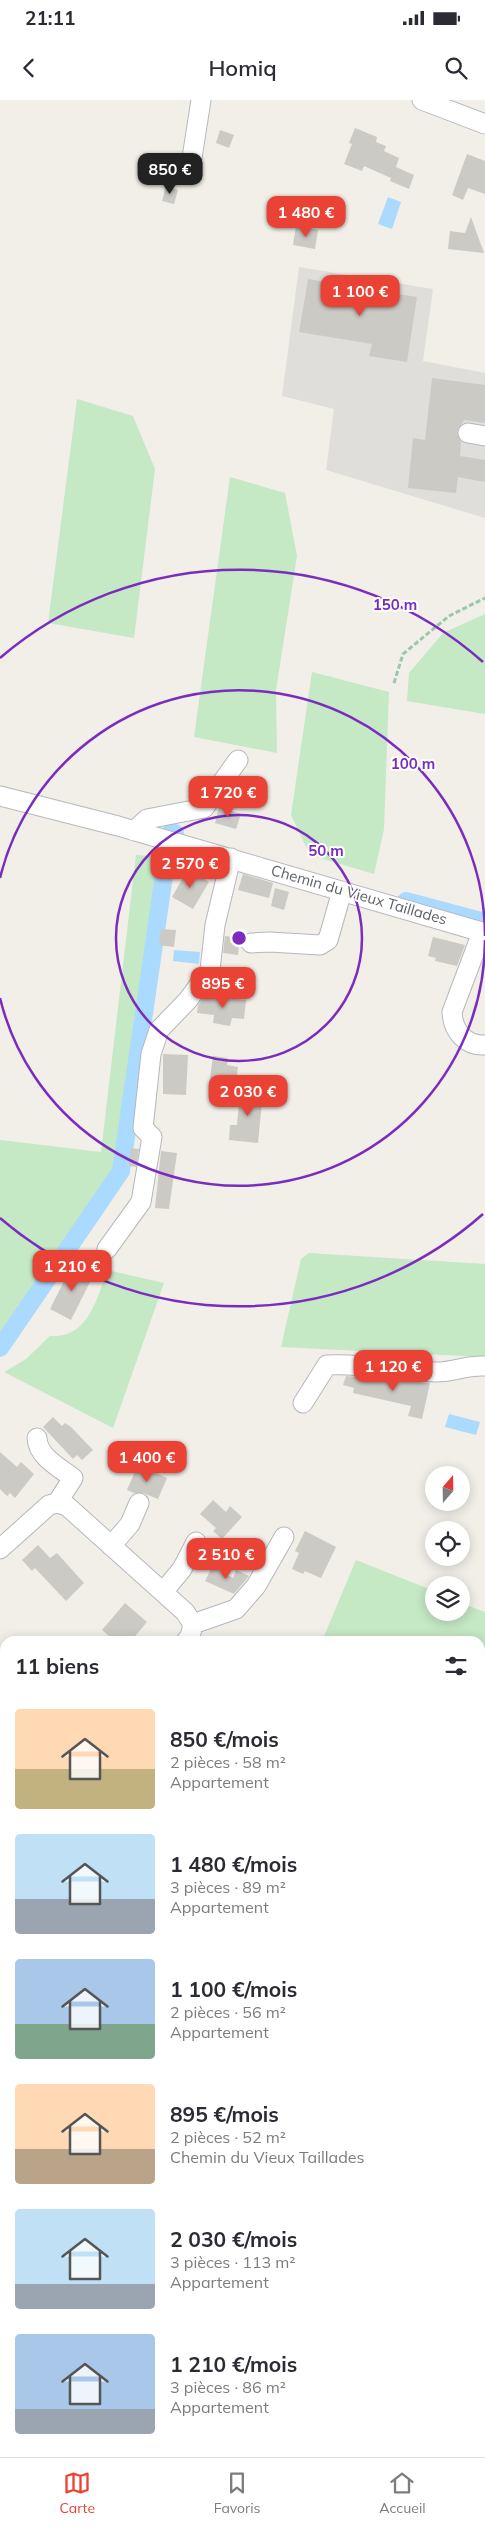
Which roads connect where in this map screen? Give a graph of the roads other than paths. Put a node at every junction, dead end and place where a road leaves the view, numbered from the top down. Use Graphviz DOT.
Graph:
graph roads {
  1 [pos="201,100"];
  2 [pos="422,100"];
  3 [pos="485,124"];
  4 [pos="192,158"];
  5 [pos="238,760"];
  6 [pos="0,796"];
  7 [pos="134,831"];
  8 [pos="231,858"];
  9 [pos="342,891"];
  10 [pos="485,934"];
  11 [pos="251,943"];
  12 [pos="485,1045"];
  13 [pos="107,1249"];
  14 [pos="485,1366"];
  15 [pos="303,1403"];
  16 [pos="37,1438"];
  17 [pos="57,1503"];
  18 [pos="139,1503"];
  19 [pos="284,1537"];
  20 [pos="196,1542"];
  21 [pos="111,1546"];
  22 [pos="0,1549"];
  23 [pos="163,1592"];
  24 [pos="190,1633"];
  1 -- 4 [label="street"];
  2 -- 3 [label="street"];
  5 -- 7 [label="street"];
  6 -- 7 [label="street, Chemin du Vieux Taillades"];
  7 -- 8 [label="street, Chemin du Vieux Taillades"];
  8 -- 9 [label="street, Chemin du Vieux Taillades"];
  8 -- 13 [label="street"];
  9 -- 10 [label="street, Chemin du Vieux Taillades"];
  9 -- 11 [label="street"];
  10 -- 12 [label="street"];
  14 -- 15 [label="street"];
  16 -- 17 [label="street"];
  17 -- 21 [label="street"];
  17 -- 22 [label="street"];
  18 -- 21 [label="street"];
  19 -- 24 [label="street"];
  20 -- 23 [label="street"];
  21 -- 23 [label="street"];
  23 -- 24 [label="street"];
}
